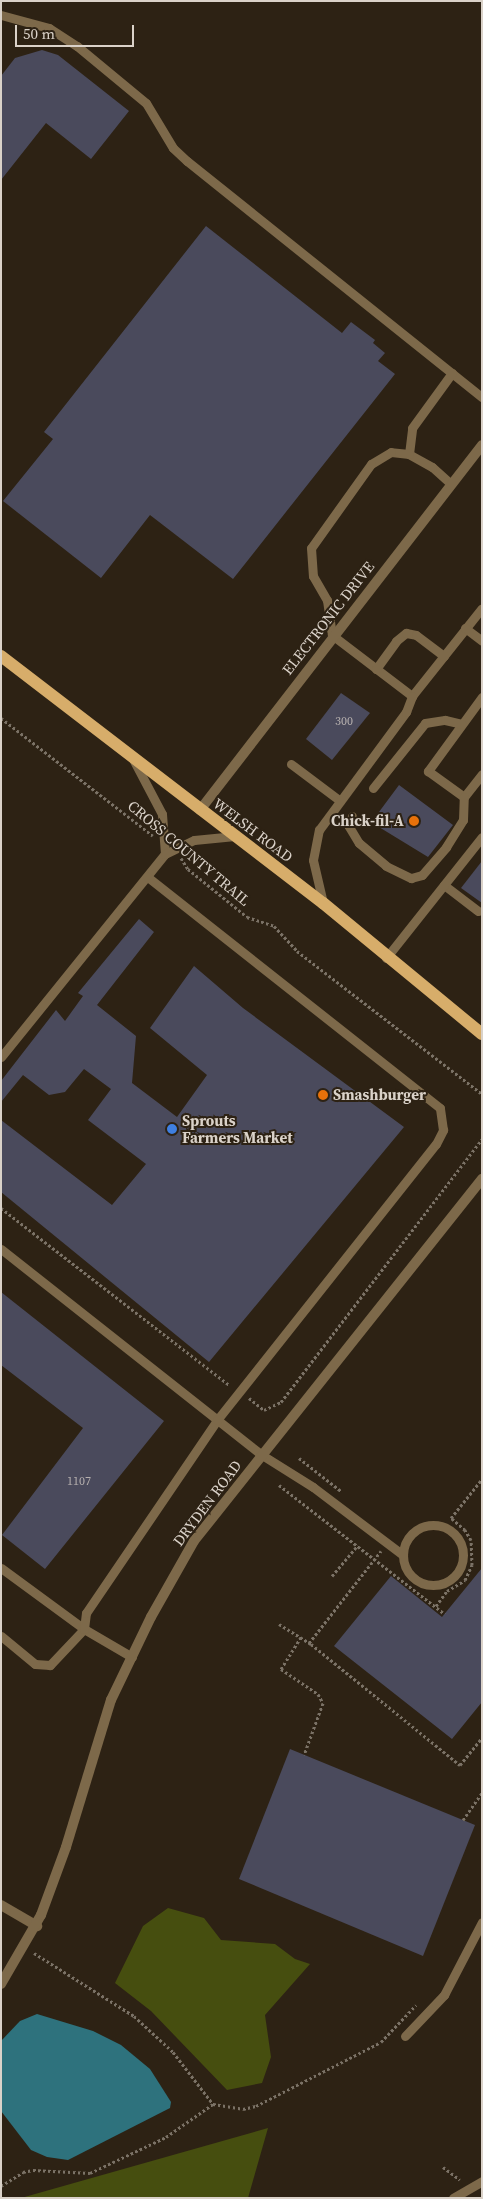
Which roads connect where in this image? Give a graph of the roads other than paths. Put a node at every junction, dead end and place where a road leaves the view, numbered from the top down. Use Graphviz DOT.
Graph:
graph roads {
  1 [pos="1,15"];
  2 [pos="452,373"];
  3 [pos="482,396"];
  4 [pos="482,445"];
  5 [pos="410,454"];
  6 [pos="451,484"];
  7 [pos="482,608"];
  8 [pos="465,628"];
  9 [pos="332,635"];
  10 [pos="482,641"];
  11 [pos="1,656"];
  12 [pos="444,656"];
  13 [pos="376,669"];
  14 [pos="412,696"];
  15 [pos="482,697"];
  16 [pos="462,724"];
  17 [pos="133,758"];
  18 [pos="290,764"];
  19 [pos="482,774"];
  20 [pos="373,788"];
  21 [pos="464,797"];
  22 [pos="339,800"];
  23 [pos="200,810"];
  24 [pos="352,816"];
  25 [pos="235,836"];
  26 [pos="482,837"];
  27 [pos="167,850"];
  28 [pos="147,877"];
  29 [pos="444,885"];
  30 [pos="323,903"];
  31 [pos="478,911"];
  32 [pos="386,958"];
  33 [pos="482,1034"];
  34 [pos="1,1057"];
  35 [pos="482,1178"];
  36 [pos="1,1250"];
  37 [pos="217,1420"];
  38 [pos="262,1455"];
  39 [pos="403,1555"];
  40 [pos="1,1568"];
  41 [pos="84,1629"];
  42 [pos="1,1636"];
  43 [pos="132,1657"];
  44 [pos="1,1905"];
  45 [pos="482,1922"];
  46 [pos="37,1926"];
  47 [pos="1,1984"];
  48 [pos="405,2036"];
  49 [pos="482,2182"];
  50 [pos="452,2198"];
  1 -- 2 [label="lane"];
  2 -- 3 [label="lane"];
  2 -- 5 [label="lane"];
  4 -- 6 [label="street, ELECTRONIC DRIVE"];
  5 -- 6 [label="lane"];
  5 -- 9 [label="lane"];
  6 -- 9 [label="street, ELECTRONIC DRIVE"];
  7 -- 8 [label="lane"];
  8 -- 10 [label="lane"];
  8 -- 12 [label="lane"];
  9 -- 13 [label="lane"];
  9 -- 23 [label="street, ELECTRONIC DRIVE"];
  11 -- 17 [label="main road, WELSH ROAD"];
  12 -- 13 [label="lane"];
  12 -- 14 [label="lane"];
  13 -- 14 [label="lane"];
  14 -- 22 [label="lane"];
  15 -- 16 [label="lane"];
  16 -- 20 [label="lane"];
  16 -- 21 [label="lane"];
  17 -- 23 [label="main road, WELSH ROAD"];
  17 -- 27 [label="lane"];
  18 -- 22 [label="lane"];
  19 -- 21 [label="lane"];
  21 -- 24 [label="lane"];
  22 -- 30 [label="lane"];
  23 -- 25 [label="main road, WELSH ROAD"];
  25 -- 27 [label="lane"];
  25 -- 30 [label="main road, WELSH ROAD"];
  26 -- 29 [label="lane"];
  27 -- 28 [label="lane"];
  28 -- 34 [label="lane"];
  28 -- 37 [label="lane"];
  29 -- 31 [label="lane"];
  29 -- 32 [label="lane"];
  30 -- 32 [label="main road, WELSH ROAD"];
  32 -- 33 [label="main road, WELSH ROAD"];
  35 -- 38 [label="street, DRYDEN ROAD"];
  36 -- 37 [label="lane"];
  37 -- 38 [label="lane"];
  37 -- 41 [label="lane"];
  38 -- 39 [label="lane"];
  38 -- 43 [label="street, DRYDEN ROAD"];
  39 -- 39 [label="lane"];
  40 -- 41 [label="lane"];
  41 -- 42 [label="lane"];
  41 -- 43 [label="lane"];
  43 -- 46 [label="street, DRYDEN ROAD"];
  44 -- 46 [label="street"];
  45 -- 48 [label="lane"];
  46 -- 47 [label="street, DRYDEN ROAD"];
  49 -- 50 [label="lane"];
}
